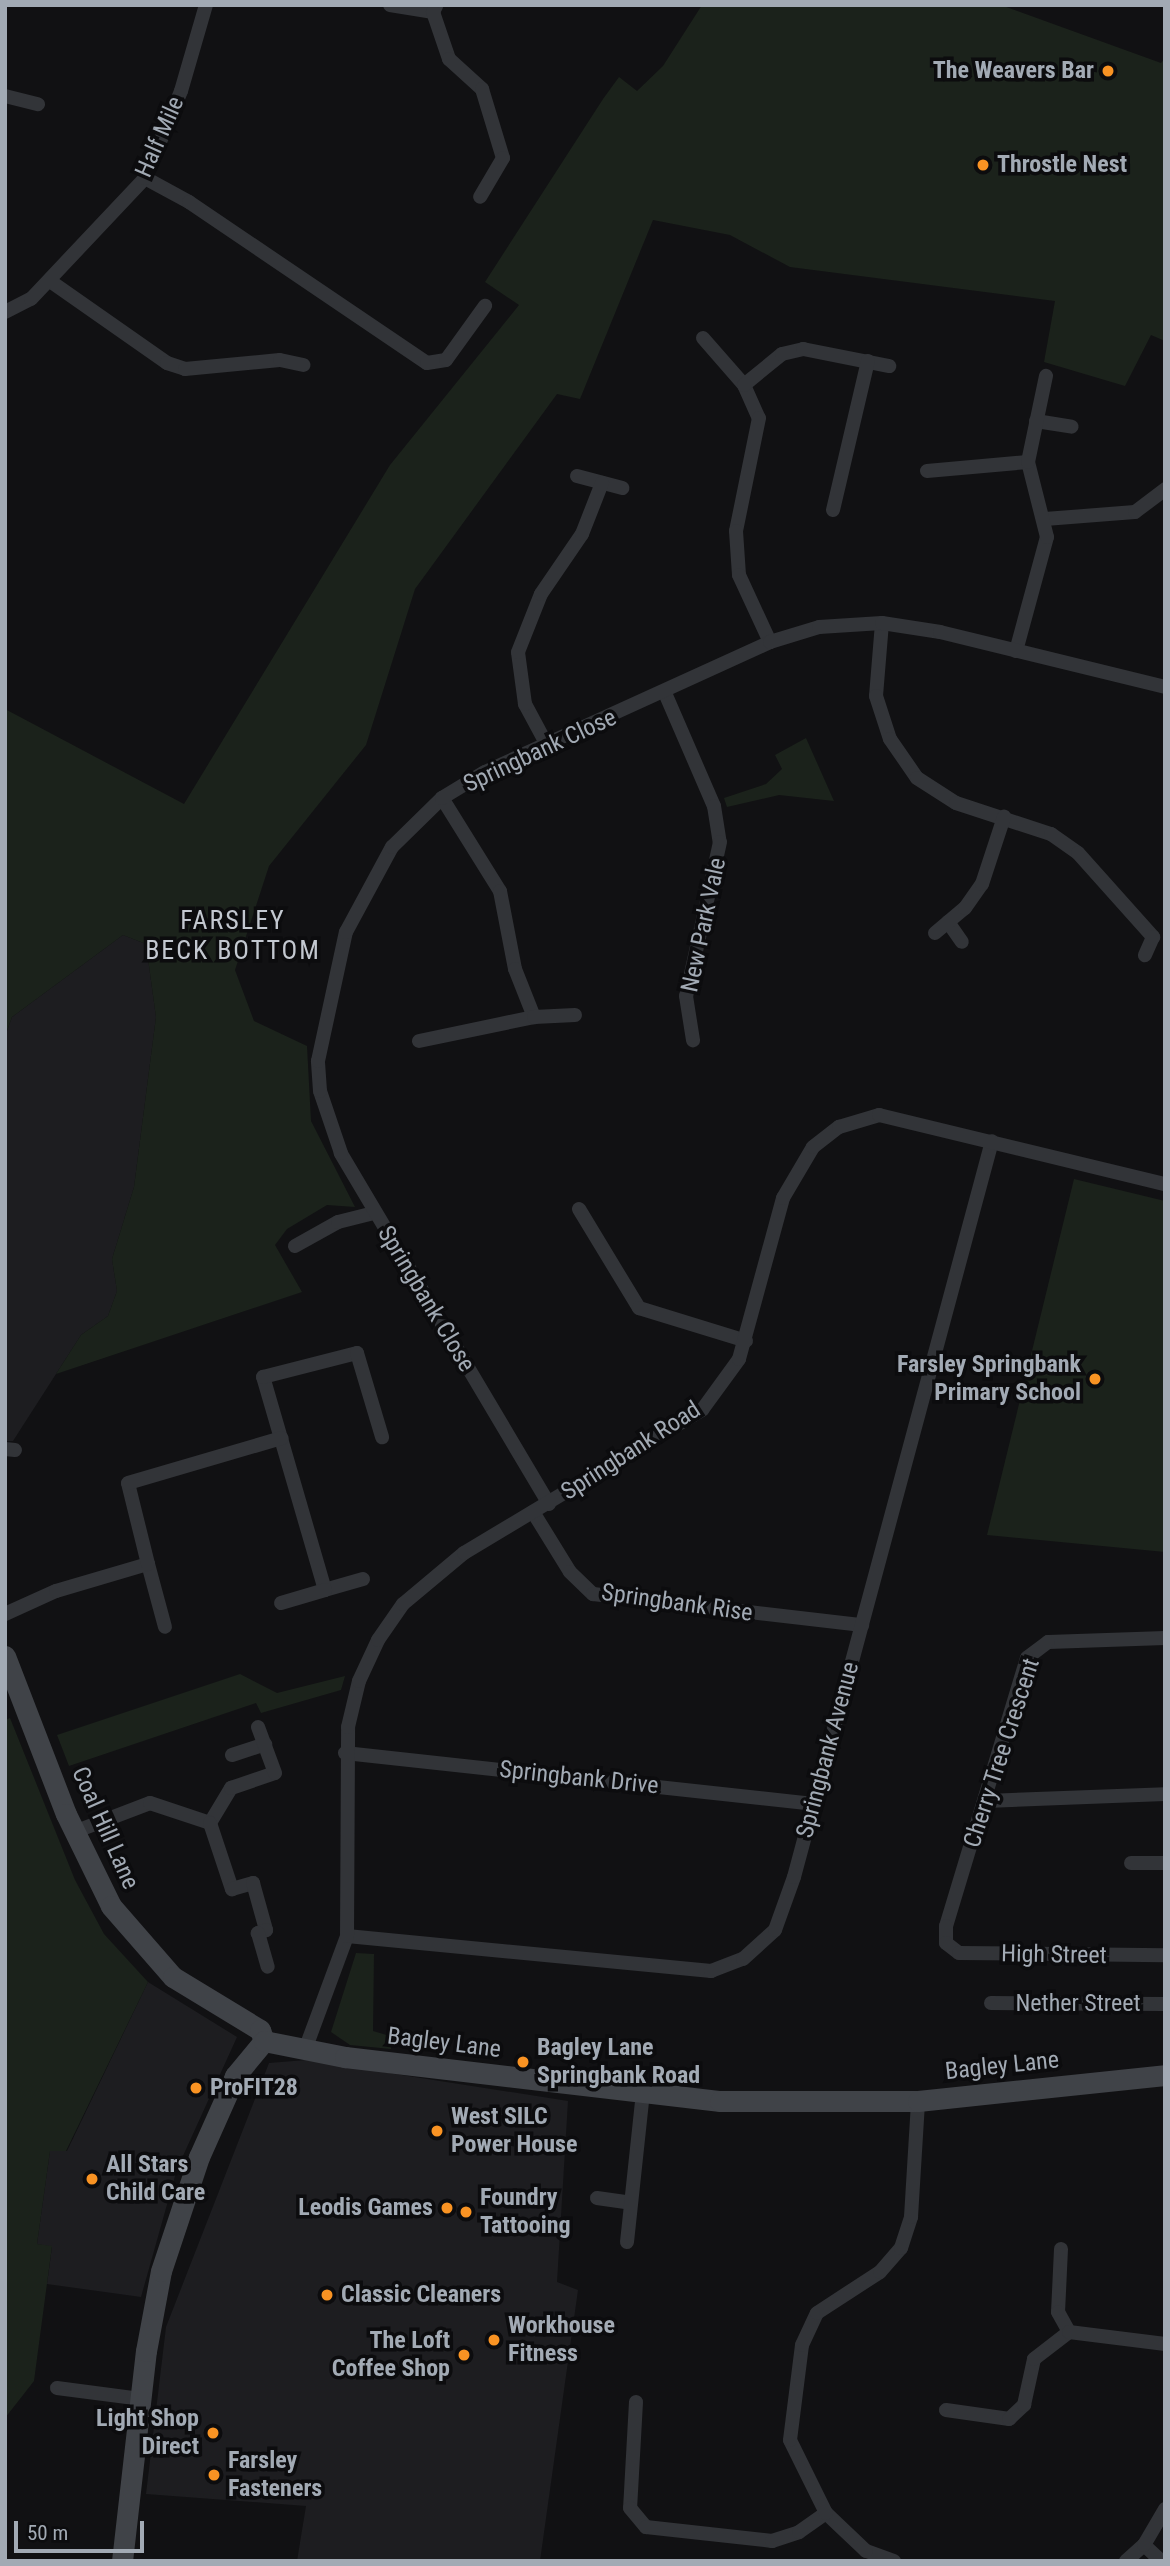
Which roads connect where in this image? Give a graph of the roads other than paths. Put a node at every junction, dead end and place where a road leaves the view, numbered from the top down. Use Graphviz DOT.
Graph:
graph roads {
  1 [pos="206,5"];
  2 [pos="390,5"];
  3 [pos="435,9"];
  4 [pos="5,96"];
  5 [pos="38,104"];
  6 [pos="145,178"];
  7 [pos="480,197"];
  8 [pos="50,281"];
  9 [pos="485,306"];
  10 [pos="5,312"];
  11 [pos="704,338"];
  12 [pos="868,361"];
  13 [pos="303,365"];
  14 [pos="889,366"];
  15 [pos="1046,376"];
  16 [pos="744,385"];
  17 [pos="1036,421"];
  18 [pos="1072,427"];
  19 [pos="1028,462"];
  20 [pos="927,471"];
  21 [pos="577,476"];
  22 [pos="602,483"];
  23 [pos="622,488"];
  24 [pos="1165,489"];
  25 [pos="833,510"];
  26 [pos="1045,519"];
  27 [pos="882,623"];
  28 [pos="770,642"];
  29 [pos="1016,651"];
  30 [pos="1165,687"];
  31 [pos="665,693"];
  32 [pos="547,745"];
  33 [pos="442,798"];
  34 [pos="1004,817"];
  35 [pos="948,922"];
  36 [pos="935,933"];
  37 [pos="1159,934"];
  38 [pos="962,942"];
  39 [pos="1145,955"];
  40 [pos="575,1016"];
  41 [pos="534,1017"];
  42 [pos="693,1040"];
  43 [pos="419,1041"];
  44 [pos="992,1141"];
  45 [pos="1165,1184"];
  46 [pos="579,1209"];
  47 [pos="375,1213"];
  48 [pos="295,1246"];
  49 [pos="746,1341"];
  50 [pos="382,1437"];
  51 [pos="282,1438"];
  52 [pos="549,1504"];
  53 [pos="533,1512"];
  54 [pos="148,1564"];
  55 [pos="363,1579"];
  56 [pos="325,1590"];
  57 [pos="281,1603"];
  58 [pos="5,1614"];
  59 [pos="862,1625"];
  60 [pos="165,1627"];
  61 [pos="1165,1638"];
  62 [pos="5,1656"];
  63 [pos="258,1727"];
  64 [pos="265,1744"];
  65 [pos="345,1753"];
  66 [pos="232,1755"];
  67 [pos="1165,1794"];
  68 [pos="986,1801"];
  69 [pos="813,1804"];
  70 [pos="210,1823"];
  71 [pos="74,1832"];
  72 [pos="1131,1863"];
  73 [pos="1165,1863"];
  74 [pos="347,1936"];
  75 [pos="946,1944"];
  76 [pos="1165,1955"];
  77 [pos="268,1967"];
  78 [pos="991,2003"];
  79 [pos="1165,2004"];
  80 [pos="264,2040"];
  81 [pos="306,2047"];
  82 [pos="1165,2075"];
  83 [pos="643,2093"];
  84 [pos="918,2101"];
  85 [pos="597,2198"];
  86 [pos="631,2203"];
  87 [pos="627,2242"];
  88 [pos="1061,2249"];
  89 [pos="1069,2332"];
  90 [pos="1165,2344"];
  91 [pos="58,2388"];
  92 [pos="142,2399"];
  93 [pos="636,2402"];
  94 [pos="946,2410"];
  95 [pos="1165,2509"];
  96 [pos="826,2513"];
  97 [pos="1144,2544"];
  98 [pos="121,2561"];
  99 [pos="894,2561"];
  100 [pos="1126,2561"];
  101 [pos="1161,2561"];
  1 -- 6 [label="street, Half Mile"];
  2 -- 3 [label="street"];
  3 -- 7 [label="street"];
  4 -- 5 [label="street"];
  6 -- 8 [label="street, Half Mile"];
  6 -- 9 [label="street"];
  8 -- 10 [label="street, Half Mile"];
  8 -- 13 [label="street"];
  11 -- 16 [label="street"];
  12 -- 14 [label="street"];
  12 -- 16 [label="street"];
  12 -- 25 [label="street"];
  15 -- 17 [label="street"];
  16 -- 28 [label="street"];
  17 -- 18 [label="street"];
  17 -- 19 [label="street"];
  19 -- 20 [label="street"];
  19 -- 26 [label="street"];
  21 -- 22 [label="street"];
  22 -- 23 [label="street"];
  22 -- 32 [label="street"];
  24 -- 26 [label="street"];
  26 -- 29 [label="street"];
  27 -- 28 [label="street, Springbank Close"];
  27 -- 29 [label="street, Springbank Close"];
  27 -- 34 [label="street"];
  28 -- 31 [label="street, Springbank Close"];
  29 -- 30 [label="street, Springbank Close"];
  31 -- 32 [label="street, Springbank Close"];
  31 -- 42 [label="street, New Park Vale"];
  32 -- 33 [label="street, Springbank Close"];
  33 -- 41 [label="street"];
  33 -- 47 [label="street, Springbank Close"];
  34 -- 35 [label="street"];
  34 -- 37 [label="street"];
  35 -- 36 [label="street"];
  35 -- 38 [label="street"];
  37 -- 39 [label="street"];
  40 -- 41 [label="street"];
  41 -- 43 [label="street"];
  44 -- 45 [label="street, Springbank Road"];
  44 -- 49 [label="street, Springbank Road"];
  44 -- 59 [label="street, Springbank Avenue"];
  46 -- 49 [label="street"];
  47 -- 48 [label="street"];
  47 -- 52 [label="street, Springbank Close"];
  49 -- 52 [label="street, Springbank Road"];
  50 -- 51 [label="street"];
  51 -- 54 [label="street"];
  51 -- 56 [label="street"];
  52 -- 53 [label="street, Springbank Road"];
  53 -- 59 [label="street, Springbank Rise"];
  53 -- 65 [label="street, Springbank Road"];
  54 -- 58 [label="street"];
  54 -- 60 [label="street"];
  55 -- 56 [label="street"];
  56 -- 57 [label="street"];
  59 -- 69 [label="street, Springbank Avenue"];
  61 -- 68 [label="street, Cherry Tree Crescent"];
  62 -- 71 [label="street, Coal Hill Lane"];
  63 -- 64 [label="street"];
  64 -- 66 [label="street"];
  64 -- 70 [label="street"];
  65 -- 69 [label="street, Springbank Drive"];
  65 -- 74 [label="street, Springbank Road"];
  67 -- 68 [label="street"];
  68 -- 75 [label="street, Cherry Tree Crescent"];
  69 -- 74 [label="street, Springbank Avenue"];
  70 -- 71 [label="street"];
  70 -- 77 [label="street"];
  71 -- 80 [label="street, Coal Hill Lane"];
  72 -- 73 [label="street"];
  74 -- 81 [label="street, Springbank Road"];
  75 -- 76 [label="street, High Street"];
  78 -- 79 [label="street, Nether Street"];
  80 -- 81 [label="street, Bagley Lane"];
  80 -- 92 [label="street"];
  81 -- 83 [label="street, Bagley Lane"];
  82 -- 84 [label="street, Bagley Lane"];
  83 -- 84 [label="street, Bagley Lane"];
  83 -- 86 [label="street"];
  84 -- 96 [label="street"];
  85 -- 86 [label="street"];
  86 -- 87 [label="street"];
  88 -- 89 [label="street"];
  89 -- 90 [label="street"];
  89 -- 94 [label="street"];
  91 -- 92 [label="street"];
  92 -- 98 [label="street"];
  93 -- 96 [label="street"];
  95 -- 97 [label="street"];
  96 -- 99 [label="street"];
  97 -- 100 [label="street"];
  97 -- 101 [label="street"];
}
